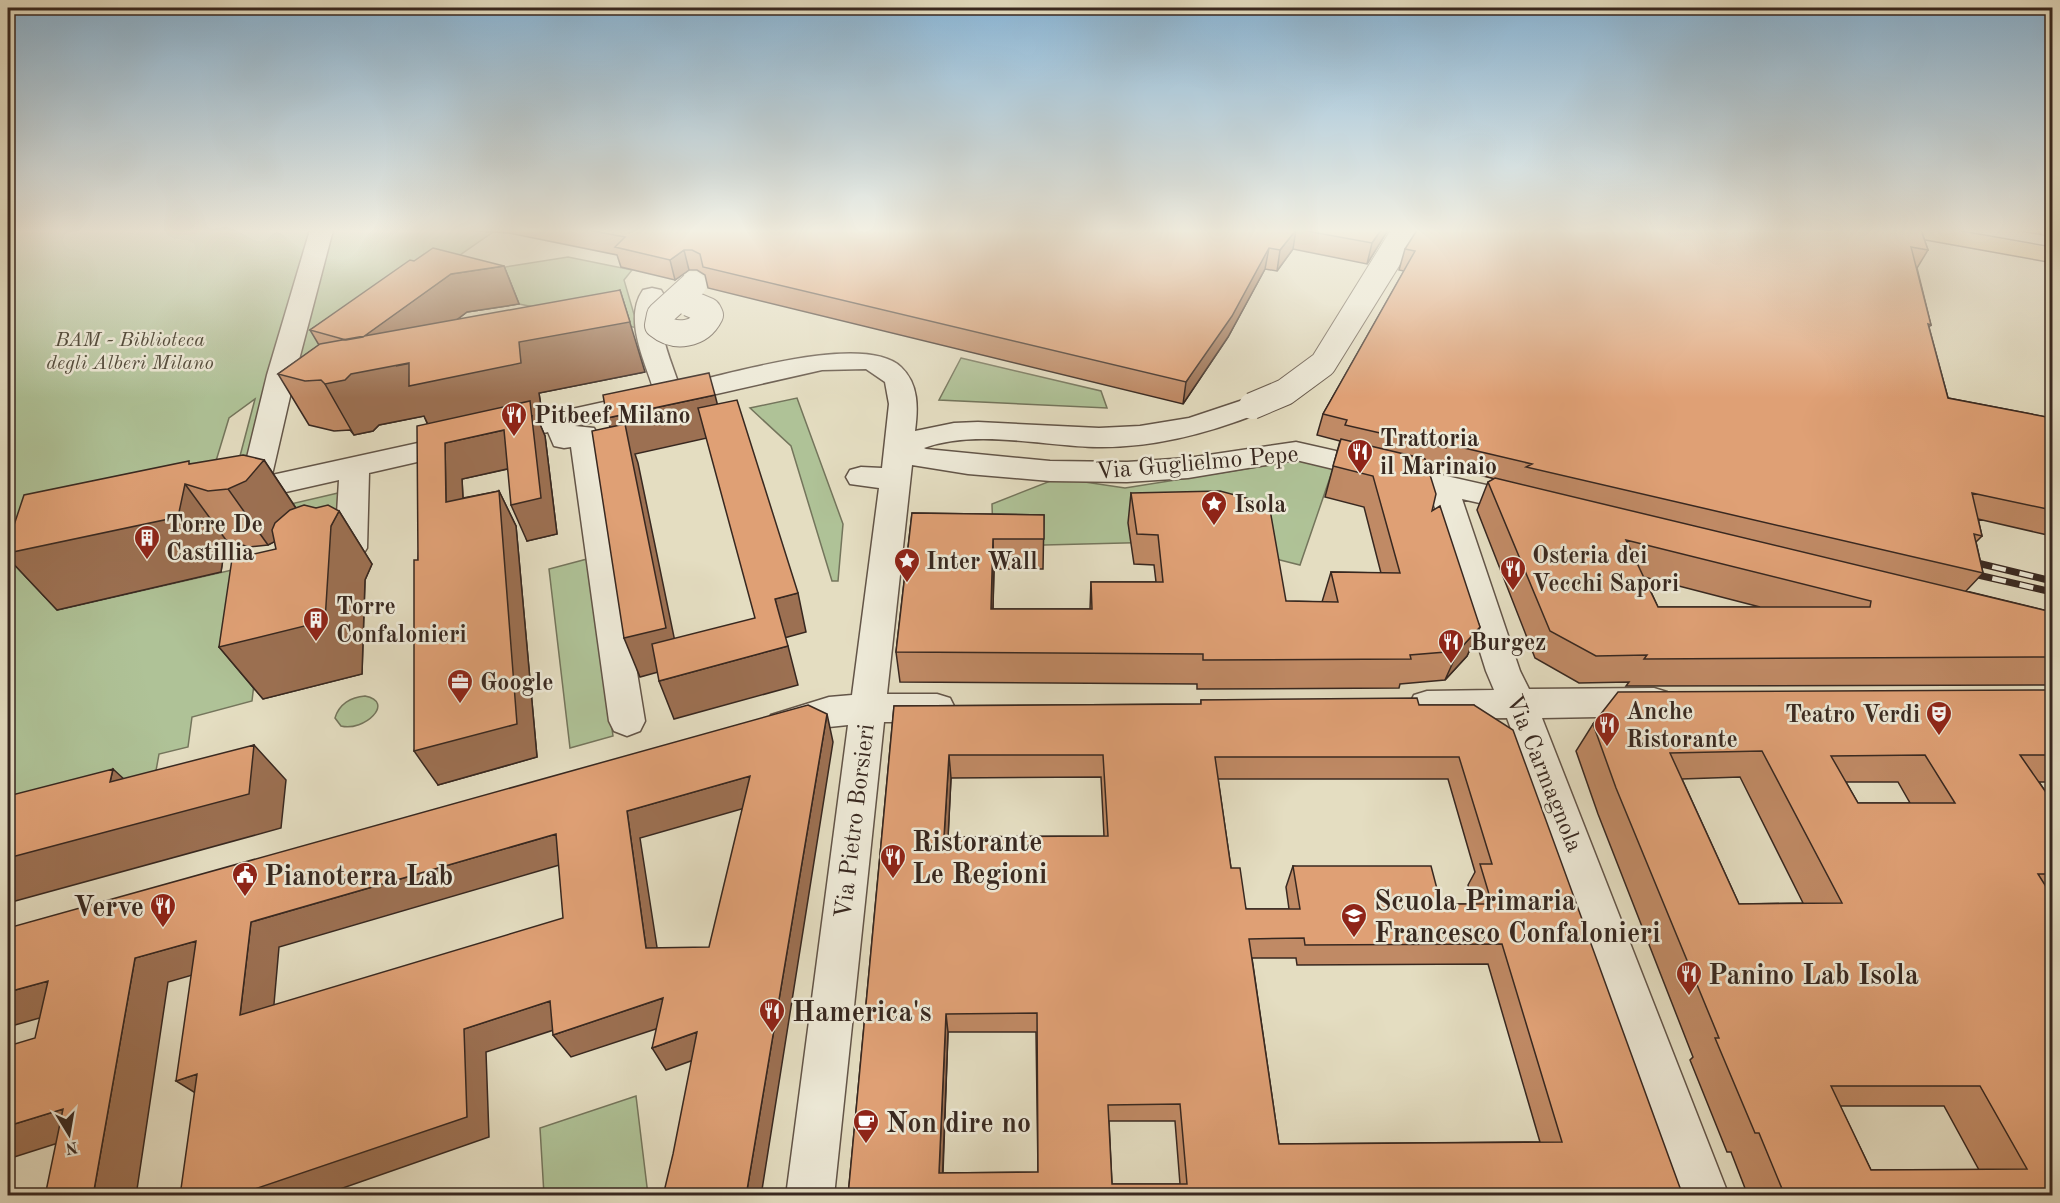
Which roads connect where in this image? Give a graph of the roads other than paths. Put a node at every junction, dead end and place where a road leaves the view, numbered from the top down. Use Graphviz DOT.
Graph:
graph roads {
  1 [pos="306,286"];
  2 [pos="1371,286"];
  3 [pos="672,291"];
  4 [pos="669,396"];
  5 [pos="561,430"];
  6 [pos="899,447"];
  7 [pos="354,467"];
  8 [pos="861,477"];
  9 [pos="895,479"];
  10 [pos="1444,484"];
  11 [pos="570,487"];
  12 [pos="254,489"];
  13 [pos="212,499"];
  14 [pos="1558,511"];
  15 [pos="351,548"];
  16 [pos="1685,702"];
  17 [pos="1518,703"];
  18 [pos="1398,705"];
  19 [pos="868,708"];
  20 [pos="969,708"];
  21 [pos="627,721"];
  22 [pos="749,734"];
  23 [pos="810,1196"];
  24 [pos="1704,1196"];
  1 -- 12 [label="street"];
  2 -- 6 [label="street, bridge"];
  3 -- 4 [label="street"];
  4 -- 5 [label="street"];
  4 -- 6 [label="street, Via Pietro Borsieri"];
  5 -- 7 [label="street"];
  5 -- 11 [label="street"];
  5 -- 21 [label="street"];
  6 -- 9 [label="street, Via Pietro Borsieri"];
  6 -- 10 [label="street, Via Guglielmo Pepe"];
  7 -- 12 [label="street"];
  7 -- 15 [label="street"];
  8 -- 9 [label="street"];
  9 -- 19 [label="street, Via Pietro Borsieri"];
  10 -- 14 [label="street, Via Guglielmo Pepe"];
  10 -- 17 [label="street, Via Carmagnola"];
  12 -- 13 [label="street"];
  16 -- 17 [label="street"];
  17 -- 18 [label="street"];
  17 -- 24 [label="street, Via Carmagnola"];
  19 -- 20 [label="street"];
  19 -- 22 [label="street"];
  19 -- 23 [label="street, Via Pietro Borsieri"];
}
